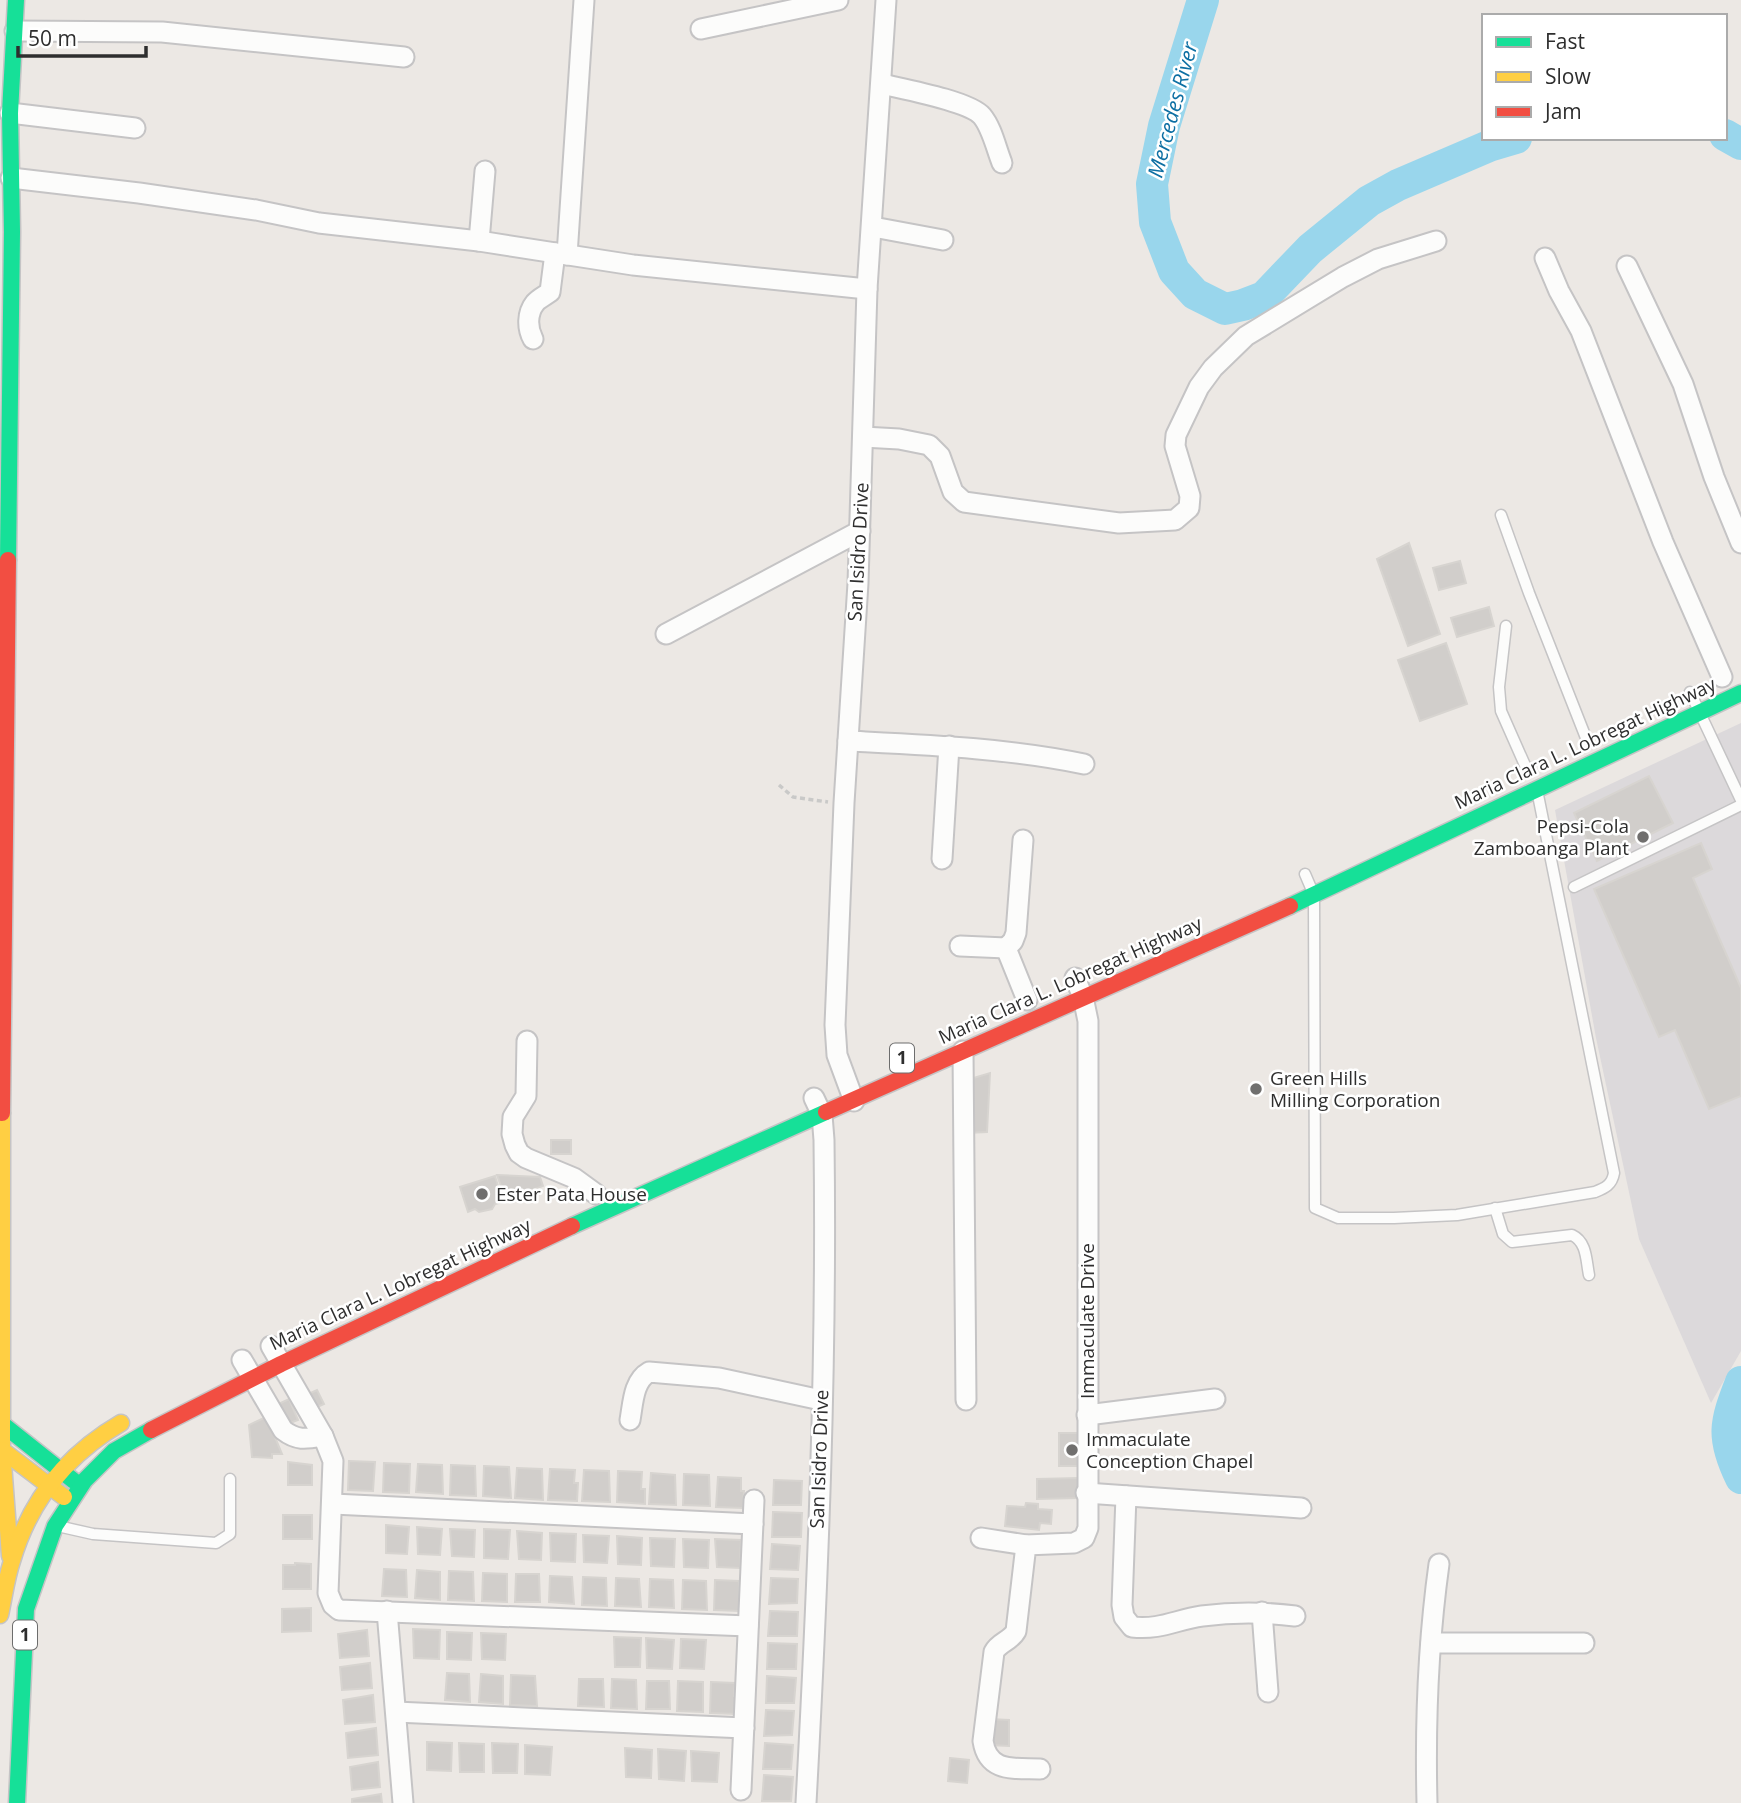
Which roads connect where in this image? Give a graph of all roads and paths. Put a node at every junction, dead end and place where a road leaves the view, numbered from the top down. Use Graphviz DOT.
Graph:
graph roads {
  1 [pos="16,0"];
  2 [pos="584,0"];
  3 [pos="838,0"];
  4 [pos="886,0"];
  5 [pos="701,29"];
  6 [pos="15,31"];
  7 [pos="404,57"];
  8 [pos="881,85"];
  9 [pos="10,113"];
  10 [pos="135,128"];
  11 [pos="1002,163"];
  12 [pos="485,171"];
  13 [pos="10,178"];
  14 [pos="873,227"];
  15 [pos="6,232"];
  16 [pos="943,240"];
  17 [pos="479,241"];
  18 [pos="1436,242"];
  19 [pos="561,254"];
  20 [pos="1545,258"];
  21 [pos="1627,266"];
  22 [pos="867,289"];
  23 [pos="533,339"];
  24 [pos="863,437"];
  25 [pos="1501,515"];
  26 [pos="860,531"];
  27 [pos="1741,543"];
  28 [pos="1506,626"];
  29 [pos="666,634"];
  30 [pos="1741,668"];
  31 [pos="1701,687"];
  32 [pos="1741,693"];
  33 [pos="1699,712"];
  34 [pos="848,741"];
  35 [pos="1588,743"];
  36 [pos="949,746"];
  37 [pos="1084,764"];
  38 [pos="1527,772"];
  39 [pos="779,785"];
  40 [pos="1537,790"];
  41 [pos="844,803"];
  42 [pos="1741,803"];
  43 [pos="1023,840"];
  44 [pos="942,859"];
  45 [pos="1305,874"];
  46 [pos="1574,887"];
  47 [pos="1314,895"];
  48 [pos="2,907"];
  49 [pos="960,946"];
  50 [pos="1006,948"];
  51 [pos="1075,978"];
  52 [pos="1083,997"];
  53 [pos="1027,1000"];
  54 [pos="527,1041"];
  55 [pos="963,1051"];
  56 [pos="832,1095"];
  57 [pos="596,1194"];
  58 [pos="1495,1208"];
  59 [pos="1589,1275"];
  60 [pos="278,1350"];
  61 [pos="236,1363"];
  62 [pos="253,1377"];
  63 [pos="966,1399"];
  64 [pos="1215,1399"];
  65 [pos="821,1400"];
  66 [pos="137,1414"];
  67 [pos="1087,1415"];
  68 [pos="630,1420"];
  69 [pos="1,1423"];
  70 [pos="323,1436"];
  71 [pos="2,1450"];
  72 [pos="61,1472"];
  73 [pos="230,1479"];
  74 [pos="81,1485"];
  75 [pos="51,1486"];
  76 [pos="1086,1493"];
  77 [pos="1126,1496"];
  78 [pos="754,1500"];
  79 [pos="69,1501"];
  80 [pos="333,1504"];
  81 [pos="1301,1507"];
  82 [pos="3,1515"];
  83 [pos="753,1524"];
  84 [pos="55,1525"];
  85 [pos="981,1538"];
  86 [pos="1026,1545"];
  87 [pos="1439,1564"];
  88 [pos="7,1568"];
  89 [pos="387,1611"];
  90 [pos="1262,1612"];
  91 [pos="0,1615"];
  92 [pos="1295,1616"];
  93 [pos="748,1626"];
  94 [pos="1432,1643"];
  95 [pos="1584,1643"];
  96 [pos="1268,1692"];
  97 [pos="396,1712"];
  98 [pos="744,1728"];
  99 [pos="0,1768"];
  100 [pos="18,1768"];
  101 [pos="1040,1769"];
  102 [pos="741,1790"];
  103 [pos="18,1803"];
  104 [pos="403,1803"];
  105 [pos="806,1803"];
  106 [pos="1427,1803"];
  1 -- 6 [label="main road"];
  2 -- 19 [label="street"];
  3 -- 5 [label="street"];
  4 -- 8 [label="street, San Isidro Drive"];
  6 -- 7 [label="street"];
  6 -- 9 [label="main road"];
  8 -- 11 [label="street"];
  8 -- 14 [label="street, San Isidro Drive"];
  9 -- 10 [label="street"];
  9 -- 13 [label="main road"];
  12 -- 17 [label="street"];
  13 -- 15 [label="main road"];
  13 -- 17 [label="street"];
  14 -- 16 [label="street"];
  14 -- 22 [label="street, San Isidro Drive"];
  15 -- 48 [label="main road"];
  17 -- 19 [label="street"];
  18 -- 24 [label="street"];
  19 -- 22 [label="street"];
  19 -- 23 [label="street"];
  20 -- 31 [label="street"];
  21 -- 27 [label="street"];
  22 -- 24 [label="street, San Isidro Drive"];
  24 -- 26 [label="street, San Isidro Drive"];
  25 -- 35 [label="lane"];
  26 -- 29 [label="street"];
  26 -- 34 [label="street, San Isidro Drive"];
  28 -- 38 [label="lane"];
  30 -- 31 [label="main road, Maria Clara L. Lobregat Highway"];
  31 -- 33 [label="lane"];
  32 -- 33 [label="main road, Maria Clara L. Lobregat Highway / 1"];
  33 -- 40 [label="main road, Maria Clara L. Lobregat Highway / 1"];
  33 -- 42 [label="lane"];
  34 -- 36 [label="street"];
  34 -- 41 [label="street, San Isidro Drive"];
  36 -- 37 [label="street"];
  36 -- 44 [label="street"];
  39 -- 41 [label="path"];
  40 -- 47 [label="main road, Maria Clara L. Lobregat Highway / 1"];
  40 -- 58 [label="lane"];
  41 -- 56 [label="street, San Isidro Drive"];
  42 -- 46 [label="lane"];
  43 -- 50 [label="street"];
  45 -- 47 [label="lane"];
  47 -- 52 [label="main road, Maria Clara L. Lobregat Highway / 1"];
  47 -- 58 [label="lane"];
  48 -- 69 [label="main road"];
  49 -- 50 [label="street"];
  50 -- 53 [label="street"];
  51 -- 52 [label="street, Immaculate Drive"];
  52 -- 55 [label="main road, Maria Clara L. Lobregat Highway / 1"];
  52 -- 67 [label="street, Immaculate Drive"];
  54 -- 57 [label="street"];
  55 -- 56 [label="main road, Maria Clara L. Lobregat Highway / 1"];
  55 -- 63 [label="street"];
  56 -- 60 [label="main road, Maria Clara L. Lobregat Highway / 1"];
  56 -- 65 [label="street, San Isidro Drive"];
  58 -- 59 [label="lane"];
  60 -- 61 [label="main road, Maria Clara L. Lobregat Highway / 1"];
  60 -- 62 [label="main road, Maria Clara L. Lobregat Highway / 1"];
  60 -- 70 [label="street"];
  61 -- 62 [label="street"];
  62 -- 70 [label="street"];
  62 -- 74 [label="main road, Maria Clara L. Lobregat Highway / 1"];
  64 -- 67 [label="street"];
  65 -- 68 [label="street"];
  65 -- 105 [label="street, San Isidro Drive"];
  66 -- 72 [label="main road, 1"];
  67 -- 76 [label="street, Immaculate Drive"];
  69 -- 71 [label="main road"];
  69 -- 72 [label="main road"];
  70 -- 80 [label="street"];
  71 -- 75 [label="main road"];
  71 -- 82 [label="main road"];
  72 -- 74 [label="main road"];
  72 -- 75 [label="main road, 1"];
  73 -- 84 [label="lane"];
  74 -- 79 [label="main road, Maria Clara L. Lobregat Highway / 1"];
  75 -- 79 [label="main road"];
  75 -- 88 [label="main road, 1"];
  76 -- 77 [label="street"];
  76 -- 86 [label="street, Immaculate Drive"];
  77 -- 81 [label="street"];
  77 -- 90 [label="street"];
  78 -- 83 [label="street"];
  79 -- 84 [label="main road, Maria Clara L. Lobregat Highway / 1"];
  80 -- 83 [label="street"];
  80 -- 89 [label="street"];
  82 -- 88 [label="main road"];
  83 -- 93 [label="street"];
  84 -- 100 [label="main road, Maria Clara L. Lobregat Highway / 1"];
  85 -- 86 [label="street"];
  86 -- 101 [label="street"];
  87 -- 94 [label="street"];
  88 -- 91 [label="main road, 1"];
  89 -- 93 [label="street"];
  89 -- 97 [label="street"];
  90 -- 92 [label="street"];
  90 -- 96 [label="street"];
  93 -- 98 [label="street"];
  94 -- 95 [label="street"];
  94 -- 106 [label="street"];
  97 -- 98 [label="street"];
  97 -- 104 [label="street"];
  98 -- 102 [label="street"];
  99 -- 100 [label="main road"];
  100 -- 103 [label="main road, Maria Clara L. Lobregat Highway / 1"];
}
